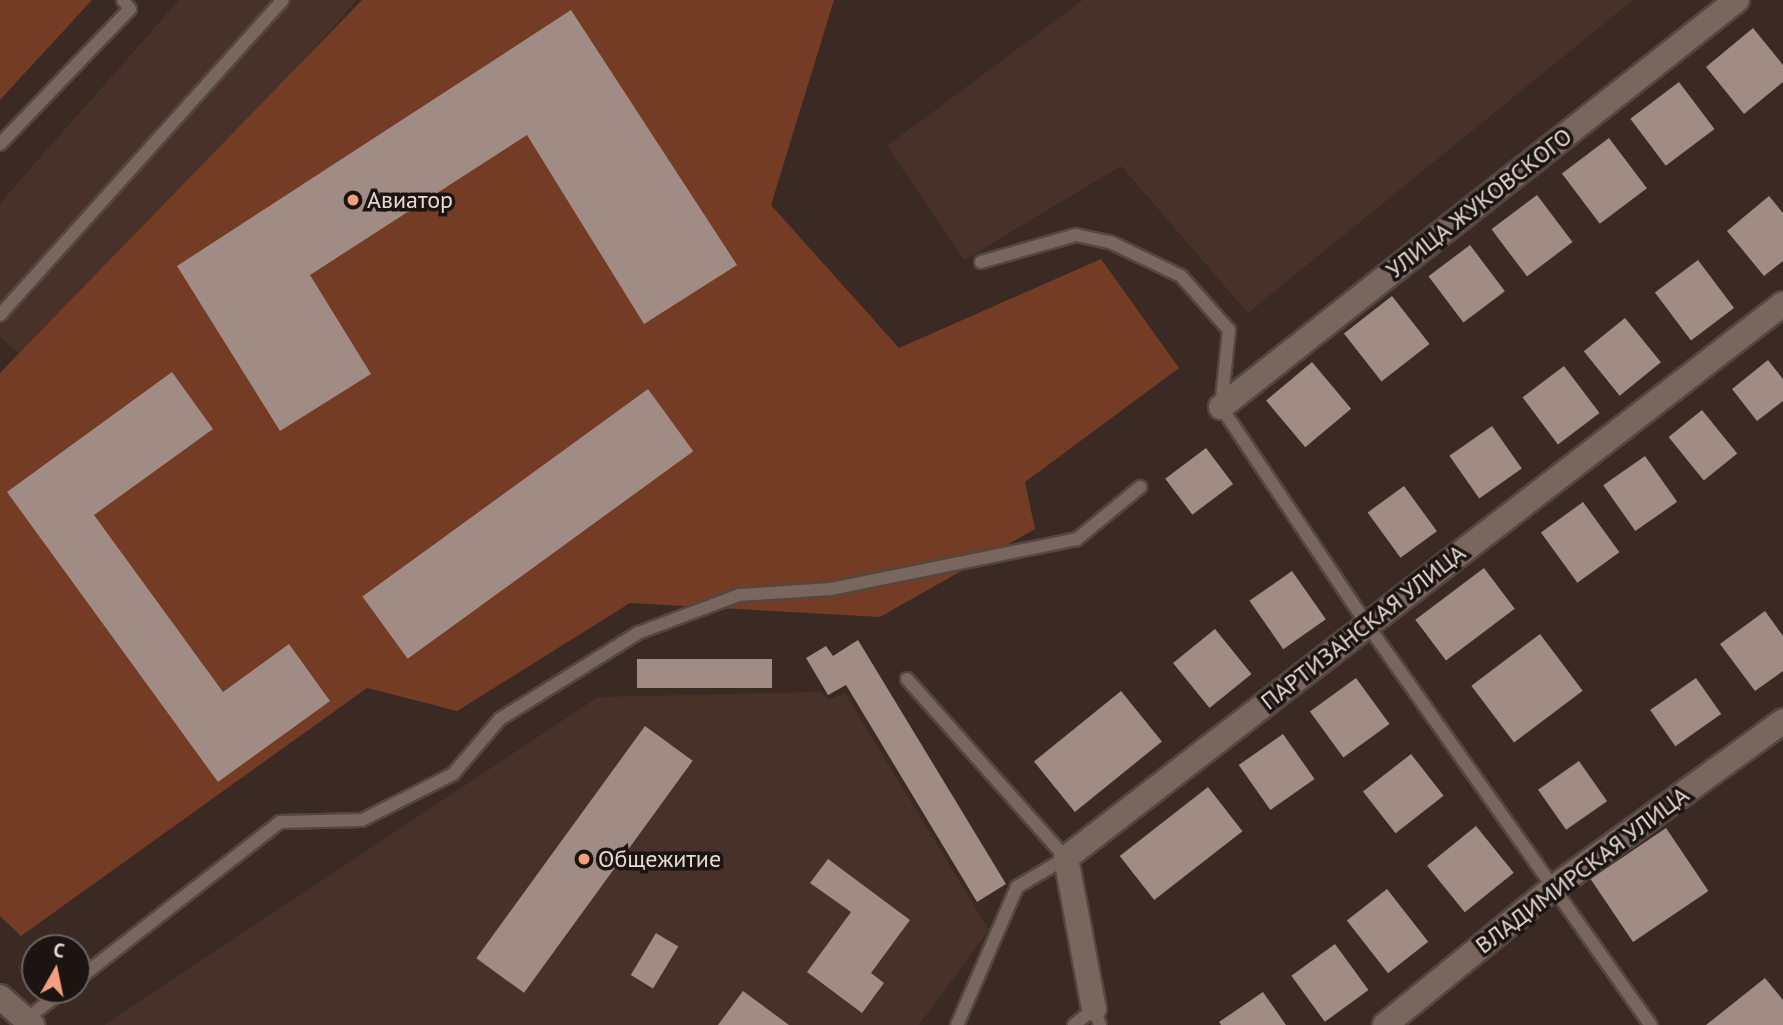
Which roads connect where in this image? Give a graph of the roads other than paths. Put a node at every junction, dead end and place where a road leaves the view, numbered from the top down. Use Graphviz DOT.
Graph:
graph roads {
  1 [pos="123,0"];
  2 [pos="283,0"];
  3 [pos="1737,0"];
  4 [pos="0,144"];
  5 [pos="981,262"];
  6 [pos="1783,304"];
  7 [pos="0,315"];
  8 [pos="1221,407"];
  9 [pos="1140,487"];
  10 [pos="1366,623"];
  11 [pos="907,679"];
  12 [pos="1783,721"];
  13 [pos="1066,858"];
  14 [pos="1552,889"];
  15 [pos="91,969"];
  16 [pos="0,997"];
  17 [pos="49,1004"];
  18 [pos="1097,1017"];
  19 [pos="29,1022"];
  20 [pos="957,1025"];
  21 [pos="1074,1025"];
  22 [pos="1385,1025"];
  23 [pos="1651,1025"];
  1 -- 4 [label="lane"];
  2 -- 7 [label="lane"];
  3 -- 8 [label="street, УЛИЦА ЖУКОВСКОГО"];
  5 -- 8 [label="lane"];
  6 -- 10 [label="street, ПАРТИЗАНСКАЯ УЛИЦА"];
  8 -- 10 [label="lane"];
  9 -- 15 [label="lane"];
  10 -- 13 [label="street, ПАРТИЗАНСКАЯ УЛИЦА"];
  10 -- 14 [label="lane"];
  11 -- 13 [label="lane"];
  12 -- 14 [label="street, ВЛАДИМИРСКАЯ УЛИЦА"];
  13 -- 18 [label="street"];
  13 -- 20 [label="lane"];
  14 -- 22 [label="street, ВЛАДИМИРСКАЯ УЛИЦА"];
  14 -- 23 [label="lane"];
  16 -- 19 [label="street"];
  17 -- 19 [label="lane"];
  18 -- 21 [label="lane"];
}
